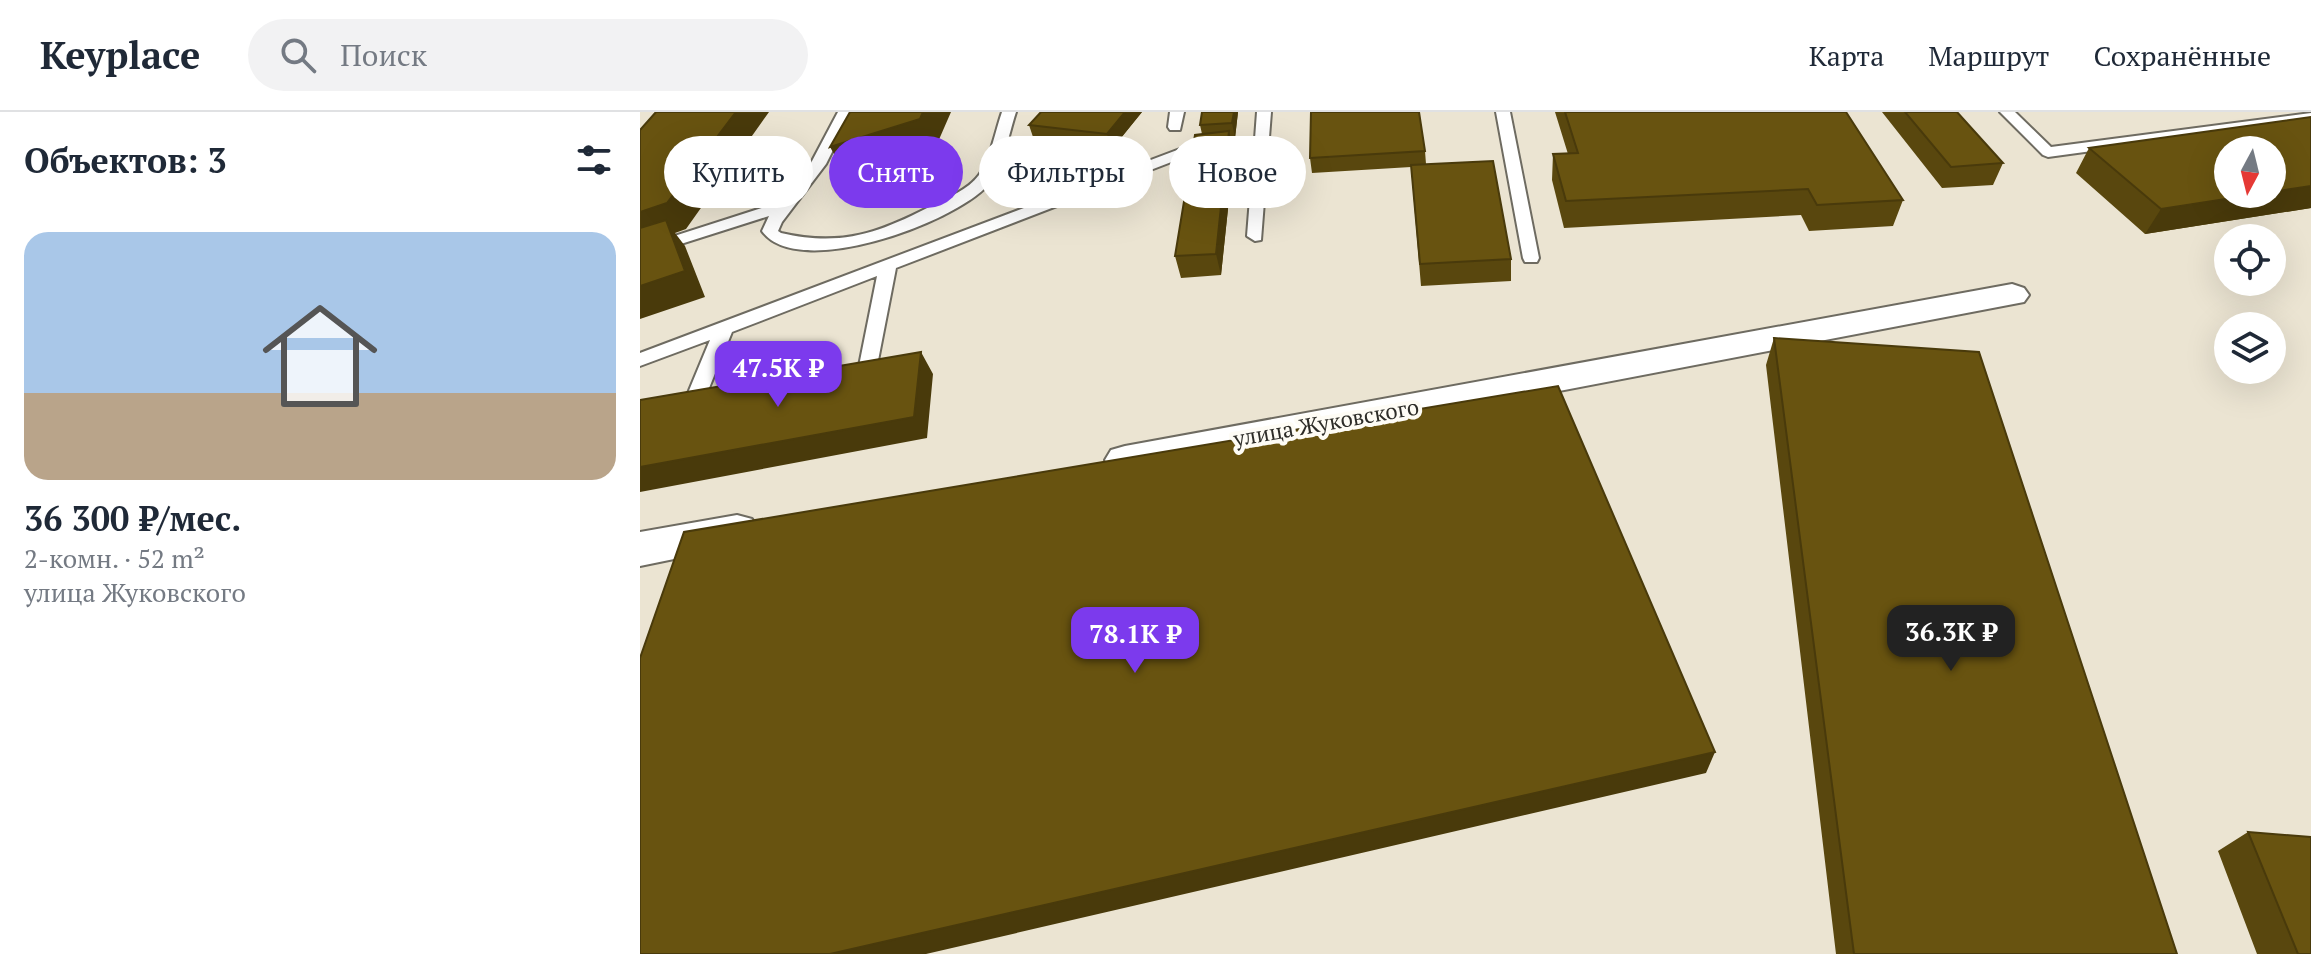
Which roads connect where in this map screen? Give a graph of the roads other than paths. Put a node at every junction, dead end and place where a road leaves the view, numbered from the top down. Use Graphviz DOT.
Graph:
graph roads {
  1 [pos="845,112"];
  2 [pos="1009,112"];
  3 [pos="1264,112"];
  4 [pos="1503,112"];
  5 [pos="2007,112"];
  6 [pos="2311,114"];
  7 [pos="1262,136"];
  8 [pos="1169,158"];
  9 [pos="813,170"];
  10 [pos="778,208"];
  11 [pos="781,208"];
  12 [pos="1257,208"];
  13 [pos="1255,236"];
  14 [pos="640,252"];
  15 [pos="1531,258"];
  16 [pos="888,265"];
  17 [pos="2012,295"];
  18 [pos="724,328"];
  19 [pos="640,360"];
  20 [pos="868,371"];
  21 [pos="693,405"];
  22 [pos="1092,466"];
  23 [pos="765,526"];
  24 [pos="640,549"];
  1 -- 9 [label="lane"];
  2 -- 11 [label="lane"];
  3 -- 7 [label="lane"];
  4 -- 15 [label="lane"];
  5 -- 6 [label="lane"];
  8 -- 16 [label="lane"];
  10 -- 14 [label="lane"];
  12 -- 13 [label="lane"];
  16 -- 18 [label="lane"];
  16 -- 20 [label="lane"];
  17 -- 22 [label="street, улица Жуковского"];
  18 -- 19 [label="lane"];
  18 -- 21 [label="lane"];
  23 -- 24 [label="street"];
}
